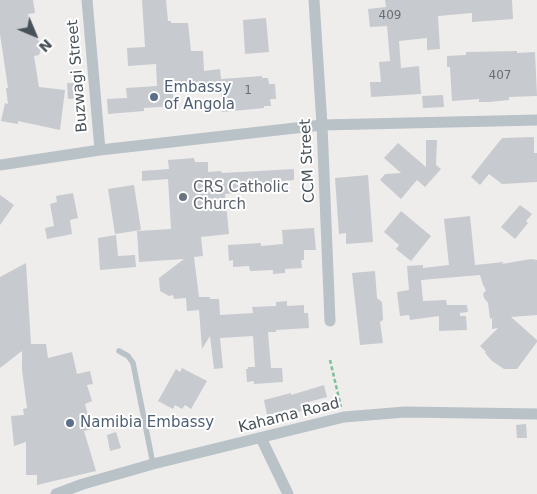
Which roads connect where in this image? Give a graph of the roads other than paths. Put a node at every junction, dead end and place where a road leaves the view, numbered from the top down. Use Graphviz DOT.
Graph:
graph roads {
  1 [pos="86,0"];
  2 [pos="314,0"];
  3 [pos="537,120"];
  4 [pos="322,125"];
  5 [pos="100,150"];
  6 [pos="0,165"];
  7 [pos="330,321"];
  8 [pos="119,351"];
  9 [pos="537,414"];
  10 [pos="261,438"];
  11 [pos="153,464"];
  12 [pos="56,494"];
  13 [pos="288,494"];
  1 -- 5 [label="street, Buzwagi Street"];
  2 -- 4 [label="street, CCM Street"];
  3 -- 4 [label="street"];
  4 -- 5 [label="street"];
  4 -- 7 [label="street, CCM Street"];
  5 -- 6 [label="street"];
  8 -- 11 [label="lane"];
  9 -- 10 [label="street, Kahama Road"];
  10 -- 11 [label="street, Kahama Road"];
  10 -- 13 [label="street"];
  11 -- 12 [label="street, Kahama Road"];
}
